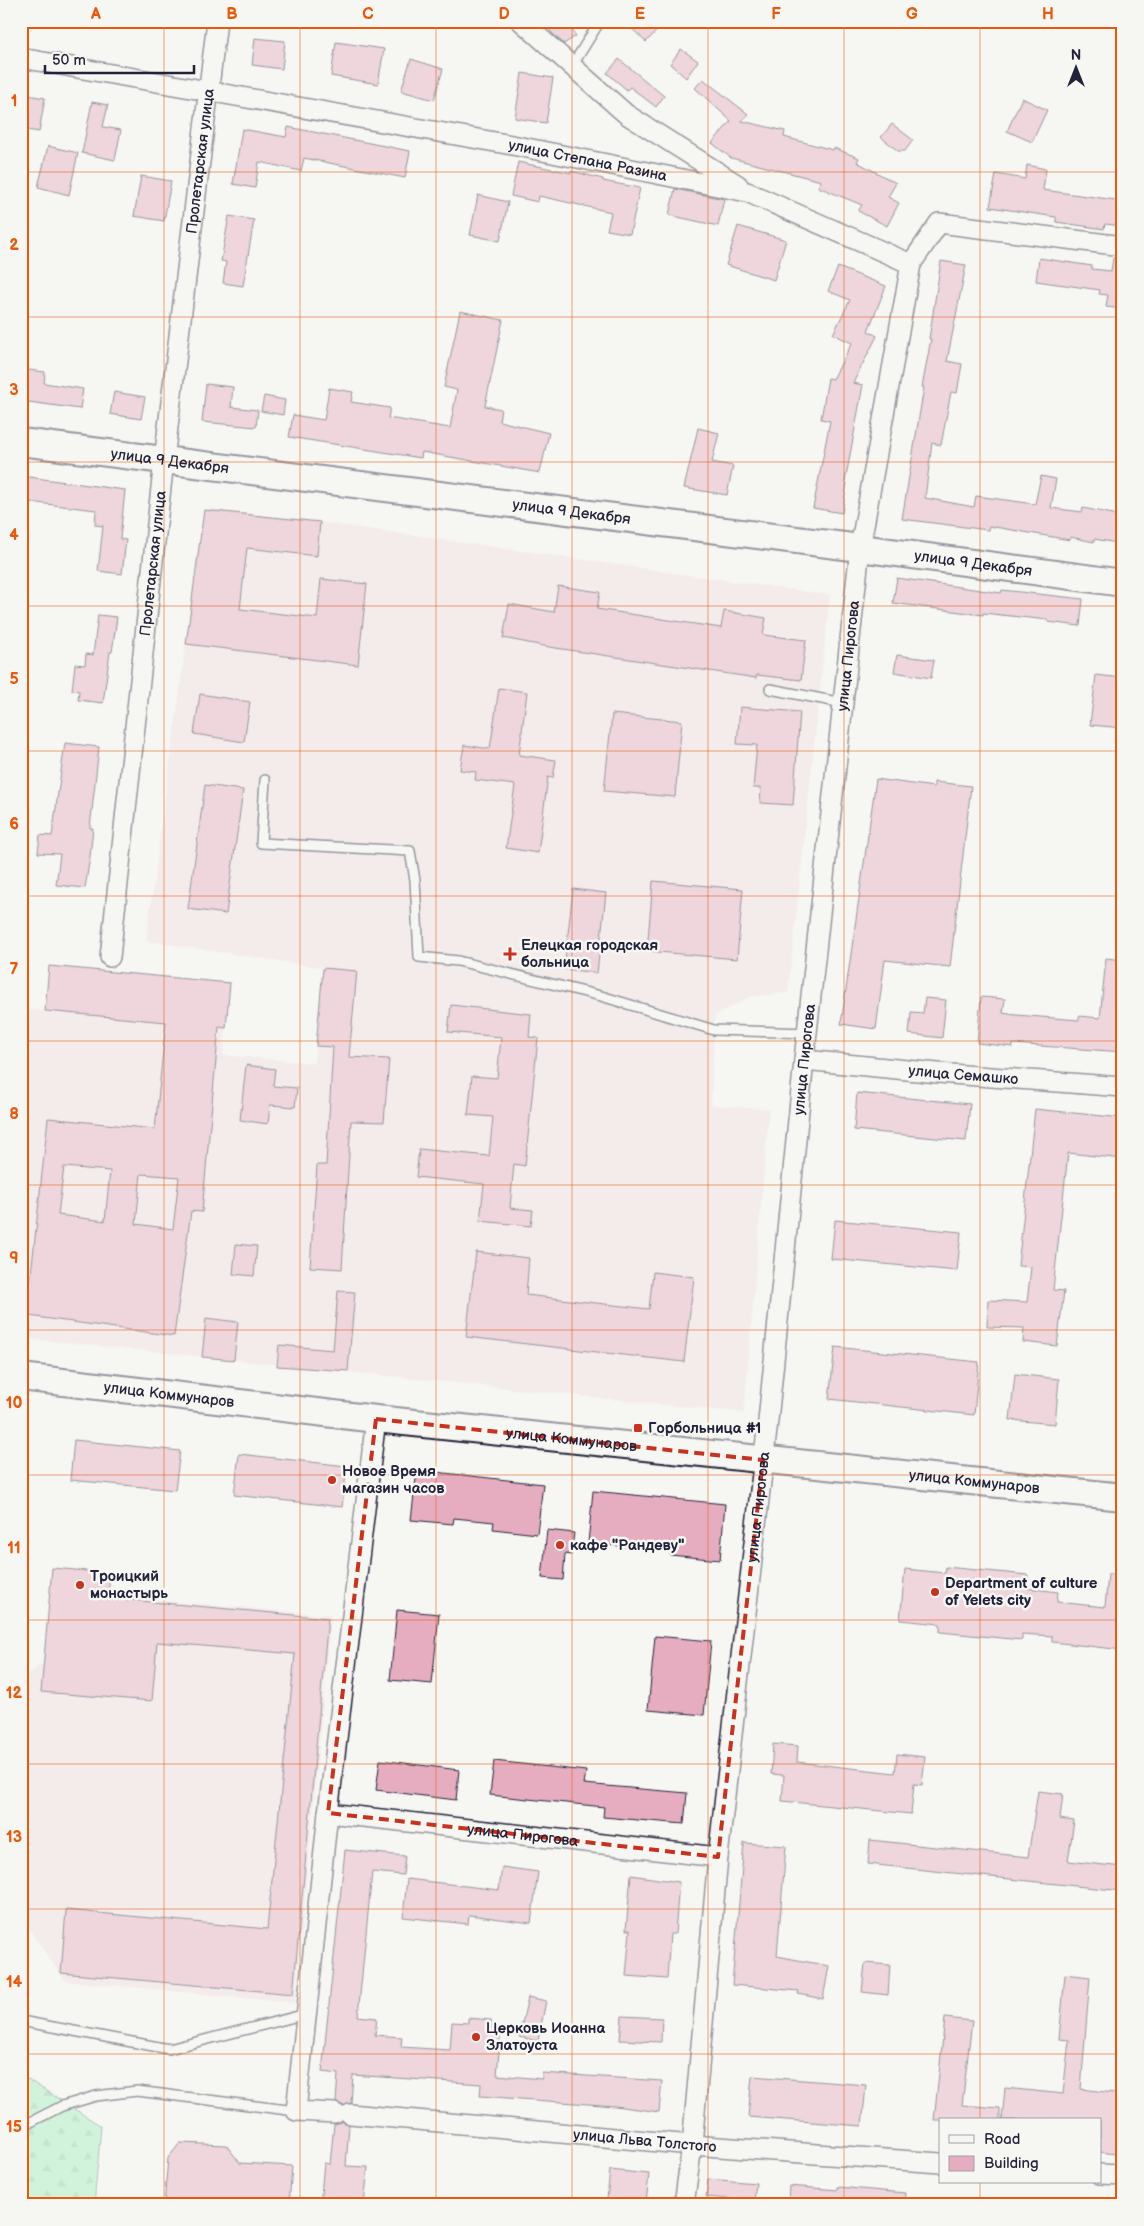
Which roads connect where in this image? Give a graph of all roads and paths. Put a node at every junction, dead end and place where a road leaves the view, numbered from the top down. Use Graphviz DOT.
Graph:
graph roads {
  1 [pos="217,21"];
  2 [pos="521,21"];
  3 [pos="600,21"];
  4 [pos="21,58"];
  5 [pos="572,66"];
  6 [pos="209,91"];
  7 [pos="747,192"];
  8 [pos="1123,246"];
  9 [pos="910,264"];
  10 [pos="21,442"];
  11 [pos="164,460"];
  12 [pos="860,548"];
  13 [pos="1123,583"];
  14 [pos="770,689"];
  15 [pos="843,703"];
  16 [pos="265,780"];
  17 [pos="110,957"];
  18 [pos="807,1033"];
  19 [pos="804,1060"];
  20 [pos="1123,1087"];
  21 [pos="21,1377"];
  22 [pos="376,1419"];
  23 [pos="763,1460"];
  24 [pos="1123,1497"];
  25 [pos="328,1813"];
  26 [pos="718,1857"];
  27 [pos="306,2014"];
  28 [pos="21,2021"];
  29 [pos="296,2111"];
  30 [pos="21,2127"];
  31 [pos="692,2145"];
  32 [pos="939,2162"];
  33 [pos="1102,2174"];
  34 [pos="1123,2175"];
  35 [pos="684,2205"];
  1 -- 6 [label="street, Пролетарская улица"];
  2 -- 5 [label="street"];
  3 -- 5 [label="lane"];
  4 -- 6 [label="street, улица Степана Разина"];
  5 -- 7 [label="street"];
  6 -- 7 [label="street, улица Степана Разина"];
  6 -- 11 [label="street, Пролетарская улица"];
  7 -- 9 [label="street, улица Степана Разина"];
  8 -- 9 [label="street"];
  9 -- 12 [label="street, улица Пирогова"];
  10 -- 11 [label="street, улица 9 Декабря"];
  11 -- 12 [label="street, улица 9 Декабря"];
  11 -- 17 [label="street, Пролетарская улица"];
  12 -- 13 [label="street, улица 9 Декабря"];
  12 -- 15 [label="street, улица Пирогова"];
  14 -- 15 [label="lane"];
  15 -- 18 [label="street, улица Пирогова"];
  16 -- 18 [label="lane"];
  18 -- 19 [label="street, улица Пирогова"];
  19 -- 20 [label="street, улица Семашко"];
  19 -- 23 [label="street, улица Пирогова"];
  21 -- 22 [label="street, улица Коммунаров"];
  22 -- 23 [label="street, улица Коммунаров"];
  22 -- 25 [label="street"];
  23 -- 24 [label="street, улица Коммунаров"];
  23 -- 26 [label="street, улица Пирогова"];
  25 -- 26 [label="street, улица Пирогова"];
  25 -- 27 [label="street"];
  26 -- 31 [label="street, улица Пирогова"];
  27 -- 28 [label="lane"];
  27 -- 29 [label="street"];
  29 -- 30 [label="lane"];
  29 -- 31 [label="street, улица Льва Толстого"];
  31 -- 32 [label="street, улица Льва Толстого"];
  31 -- 35 [label="street, улица Пирогова"];
  33 -- 34 [label="street"];
}
